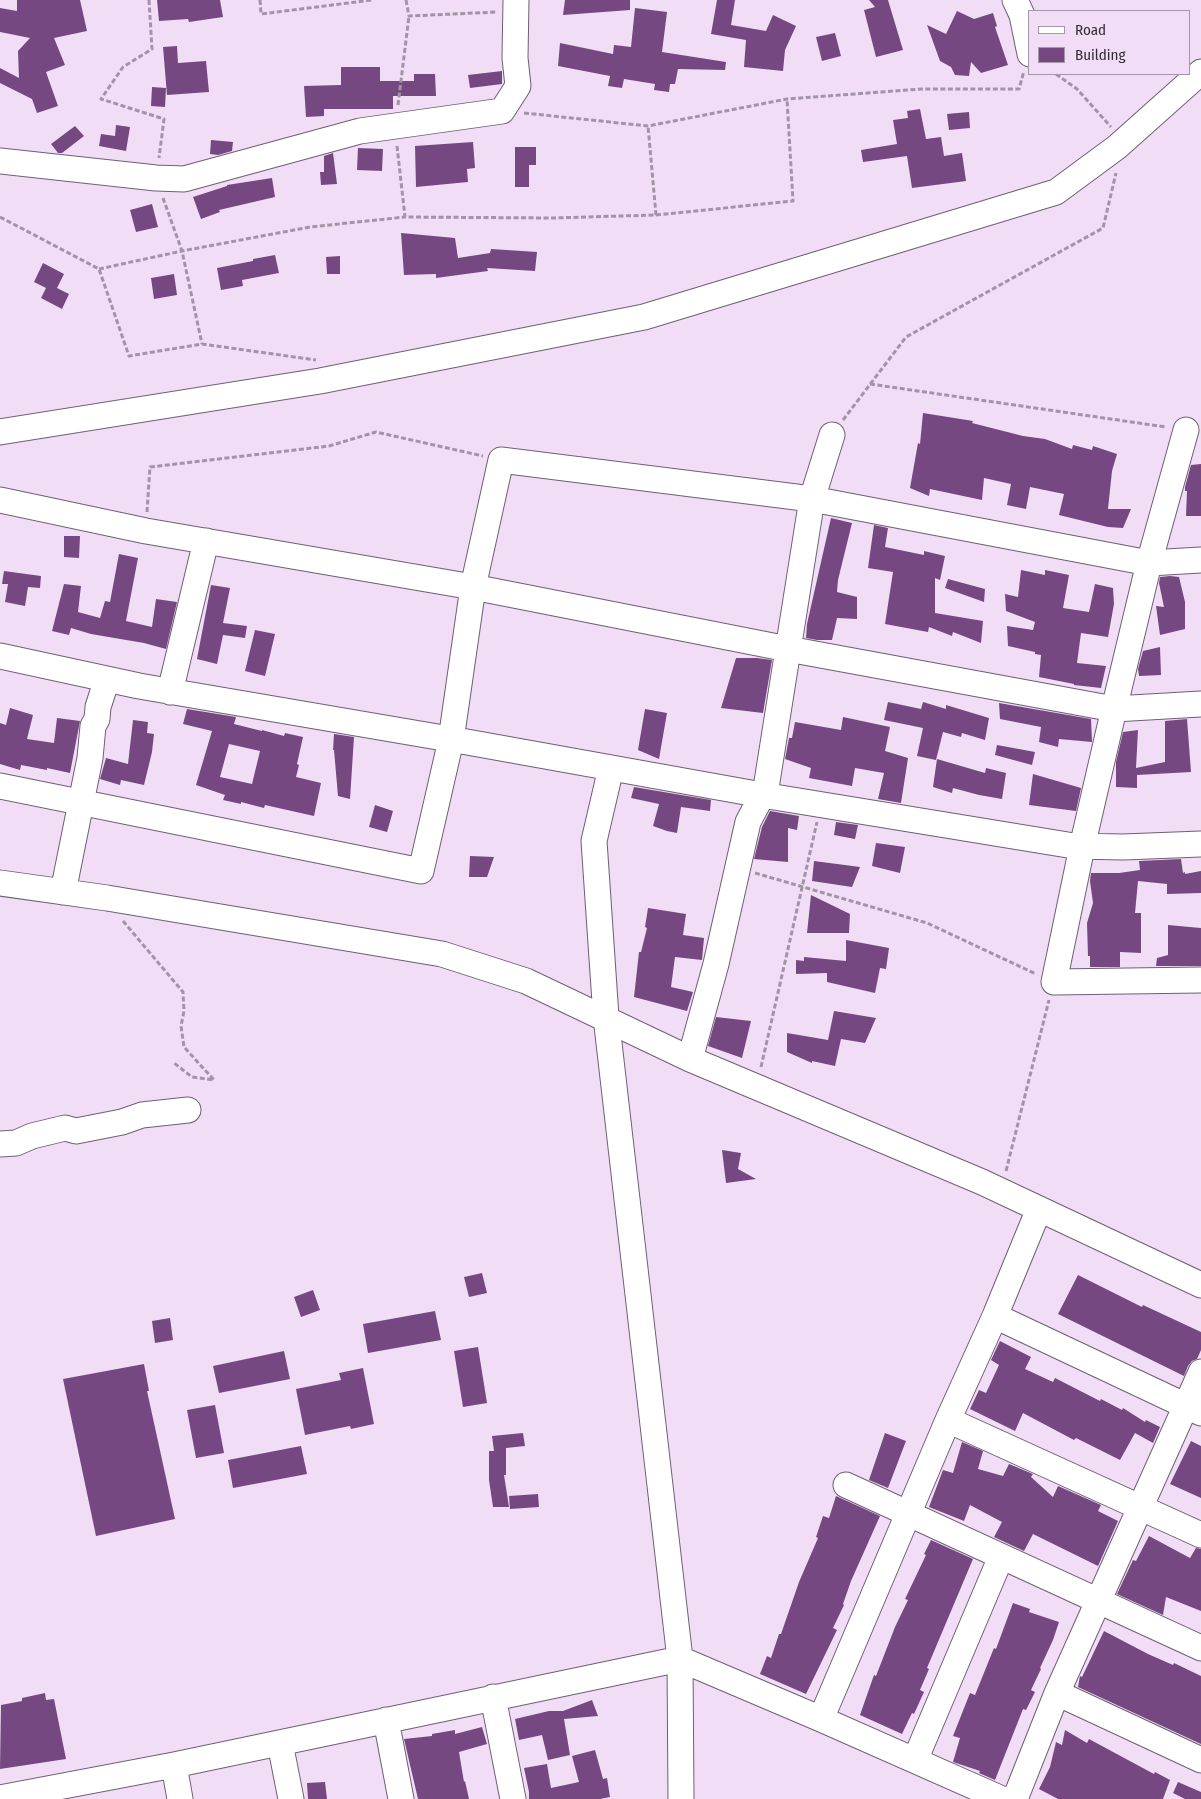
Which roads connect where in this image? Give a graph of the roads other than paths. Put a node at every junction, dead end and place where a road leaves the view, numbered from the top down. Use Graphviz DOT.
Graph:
graph roads {
  1 [pos="1015,0"];
  2 [pos="515,5"];
  3 [pos="1028,44"];
  4 [pos="1201,72"];
  5 [pos="0,161"];
  6 [pos="1186,430"];
  7 [pos="0,432"];
  8 [pos="832,435"];
  9 [pos="812,499"];
  10 [pos="0,500"];
  11 [pos="206,541"];
  12 [pos="1201,560"];
  13 [pos="1149,563"];
  14 [pos="473,587"];
  15 [pos="788,649"];
  16 [pos="0,656"];
  17 [pos="107,680"];
  18 [pos="170,692"];
  19 [pos="1201,704"];
  20 [pos="1114,709"];
  21 [pos="451,740"];
  22 [pos="611,768"];
  23 [pos="0,786"];
  24 [pos="762,795"];
  25 [pos="81,802"];
  26 [pos="1201,844"];
  27 [pos="1082,847"];
  28 [pos="2,888"];
  29 [pos="63,892"];
  30 [pos="1201,980"];
  31 [pos="606,1017"];
  32 [pos="690,1059"];
  33 [pos="188,1110"];
  34 [pos="0,1144"];
  35 [pos="1039,1209"];
  36 [pos="1201,1285"];
  37 [pos="995,1316"];
  38 [pos="1201,1372"];
  39 [pos="1193,1409"];
  40 [pos="948,1420"];
  41 [pos="846,1485"];
  42 [pos="1139,1507"];
  43 [pos="908,1514"];
  44 [pos="1201,1535"];
  45 [pos="1001,1556"];
  46 [pos="1098,1601"];
  47 [pos="1201,1648"];
  48 [pos="680,1658"];
  49 [pos="1057,1693"];
  50 [pos="493,1697"];
  51 [pos="821,1719"];
  52 [pos="386,1720"];
  53 [pos="280,1742"];
  54 [pos="915,1760"];
  55 [pos="1201,1760"];
  56 [pos="174,1765"];
  57 [pos="0,1798"];
  58 [pos="180,1799"];
  59 [pos="291,1799"];
  60 [pos="401,1799"];
  61 [pos="513,1799"];
  62 [pos="681,1799"];
  63 [pos="1002,1799"];
  64 [pos="1015,1799"];
  1 -- 3 [label="street"];
  2 -- 5 [label="street"];
  4 -- 7 [label="street"];
  6 -- 13 [label="street"];
  8 -- 9 [label="street"];
  9 -- 13 [label="street"];
  9 -- 14 [label="street"];
  9 -- 15 [label="street"];
  10 -- 11 [label="street"];
  11 -- 14 [label="street"];
  11 -- 18 [label="street"];
  12 -- 13 [label="street"];
  13 -- 20 [label="street"];
  14 -- 15 [label="street"];
  14 -- 21 [label="street"];
  15 -- 20 [label="street"];
  15 -- 24 [label="street"];
  16 -- 17 [label="street"];
  17 -- 18 [label="street"];
  17 -- 25 [label="street"];
  18 -- 21 [label="street"];
  19 -- 20 [label="street"];
  20 -- 27 [label="street"];
  21 -- 22 [label="street"];
  21 -- 25 [label="street"];
  22 -- 24 [label="street"];
  22 -- 31 [label="street"];
  23 -- 25 [label="street"];
  24 -- 27 [label="street"];
  24 -- 32 [label="street"];
  25 -- 29 [label="street"];
  26 -- 27 [label="street"];
  27 -- 30 [label="street"];
  28 -- 29 [label="street"];
  29 -- 31 [label="street"];
  31 -- 32 [label="street"];
  31 -- 48 [label="street"];
  32 -- 35 [label="street"];
  33 -- 34 [label="street"];
  35 -- 36 [label="street"];
  35 -- 37 [label="street"];
  37 -- 39 [label="street"];
  37 -- 40 [label="street"];
  38 -- 39 [label="street"];
  39 -- 42 [label="street"];
  40 -- 42 [label="street"];
  40 -- 43 [label="street"];
  41 -- 43 [label="street"];
  42 -- 44 [label="street"];
  42 -- 46 [label="street"];
  43 -- 45 [label="street"];
  43 -- 51 [label="street"];
  45 -- 46 [label="street"];
  45 -- 54 [label="street"];
  46 -- 47 [label="street"];
  46 -- 49 [label="street"];
  48 -- 50 [label="street"];
  48 -- 51 [label="street"];
  48 -- 62 [label="street"];
  49 -- 55 [label="street"];
  49 -- 64 [label="street"];
  50 -- 52 [label="street"];
  50 -- 61 [label="street"];
  51 -- 54 [label="street"];
  52 -- 53 [label="street"];
  52 -- 60 [label="street"];
  53 -- 56 [label="street"];
  53 -- 59 [label="street"];
  54 -- 63 [label="street"];
  56 -- 57 [label="street"];
  56 -- 58 [label="street"];
}
